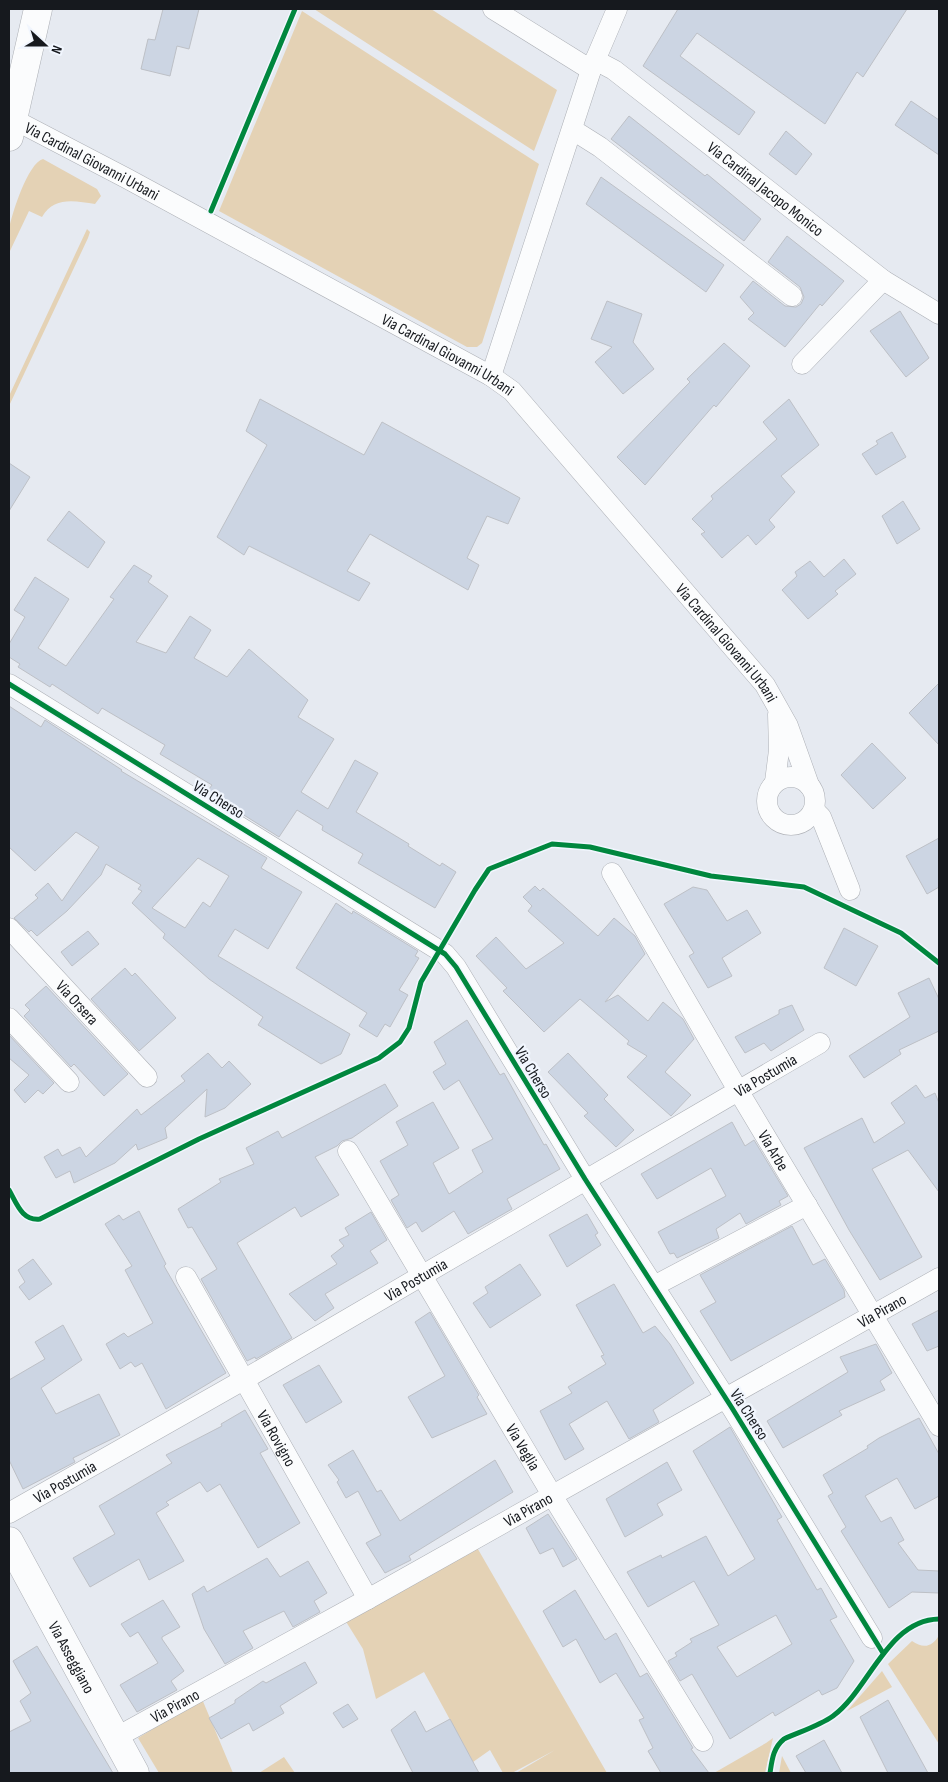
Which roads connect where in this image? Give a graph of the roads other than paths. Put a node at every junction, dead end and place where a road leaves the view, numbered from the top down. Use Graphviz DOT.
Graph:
graph roads {
  1 [pos="38,9"];
  2 [pos="492,9"];
  3 [pos="617,9"];
  4 [pos="593,65"];
  5 [pos="11,125"];
  6 [pos="572,130"];
  7 [pos="882,280"];
  8 [pos="792,296"];
  9 [pos="939,314"];
  10 [pos="802,364"];
  11 [pos="491,376"];
  12 [pos="9,684"];
  13 [pos="778,712"];
  14 [pos="775,782"];
  15 [pos="809,784"];
  16 [pos="814,810"];
  17 [pos="612,873"];
  18 [pos="850,890"];
  19 [pos="9,928"];
  20 [pos="9,1018"];
  21 [pos="820,1043"];
  22 [pos="147,1077"];
  23 [pos="69,1082"];
  24 [pos="739,1092"];
  25 [pos="348,1151"];
  26 [pos="585,1179"];
  27 [pos="807,1205"];
  28 [pos="422,1275"];
  29 [pos="186,1277"];
  30 [pos="939,1278"];
  31 [pos="654,1286"];
  32 [pos="872,1316"];
  33 [pos="245,1379"];
  34 [pos="725,1399"];
  35 [pos="939,1426"];
  36 [pos="552,1495"];
  37 [pos="9,1513"];
  38 [pos="9,1541"];
  39 [pos="368,1599"];
  40 [pos="872,1638"];
  41 [pos="115,1738"];
  42 [pos="703,1741"];
  43 [pos="135,1773"];
  1 -- 5 [label="street"];
  2 -- 4 [label="street, Via Cardinal Jacopo Monico"];
  3 -- 4 [label="street"];
  4 -- 6 [label="street"];
  4 -- 7 [label="street, Via Cardinal Jacopo Monico"];
  5 -- 11 [label="street, Via Cardinal Giovanni Urbani"];
  6 -- 8 [label="street"];
  6 -- 11 [label="street"];
  7 -- 9 [label="street, Via Cardinal Jacopo Monico"];
  7 -- 10 [label="street"];
  11 -- 13 [label="street, Via Cardinal Giovanni Urbani"];
  12 -- 26 [label="street, Via Cherso"];
  13 -- 14 [label="street"];
  13 -- 15 [label="street, Via Cardinal Giovanni Urbani"];
  14 -- 15 [label="street"];
  14 -- 16 [label="street"];
  15 -- 16 [label="street"];
  16 -- 18 [label="street"];
  17 -- 24 [label="street, Via Arbe"];
  19 -- 22 [label="street, Via Orsera"];
  20 -- 23 [label="street"];
  21 -- 24 [label="street, Via Postumia"];
  24 -- 26 [label="street, Via Postumia"];
  24 -- 27 [label="street, Via Arbe"];
  25 -- 28 [label="street, Via Veglia"];
  26 -- 28 [label="street, Via Postumia"];
  26 -- 31 [label="street, Via Cherso"];
  27 -- 31 [label="street"];
  27 -- 32 [label="street, Via Arbe"];
  28 -- 33 [label="street, Via Postumia"];
  28 -- 36 [label="street, Via Veglia"];
  29 -- 33 [label="street, Via Rovigno"];
  30 -- 32 [label="street, Via Pirano"];
  31 -- 34 [label="street, Via Cherso"];
  32 -- 34 [label="street, Via Pirano"];
  32 -- 35 [label="street, Via Arbe"];
  33 -- 37 [label="street, Via Postumia"];
  33 -- 39 [label="street, Via Rovigno"];
  34 -- 36 [label="street, Via Pirano"];
  34 -- 40 [label="street, Via Cherso"];
  36 -- 39 [label="street, Via Pirano"];
  36 -- 42 [label="street, Via Veglia"];
  38 -- 41 [label="street, Via Asseggiano"];
  39 -- 41 [label="street, Via Pirano"];
  41 -- 43 [label="street, Via Asseggiano"];
}
